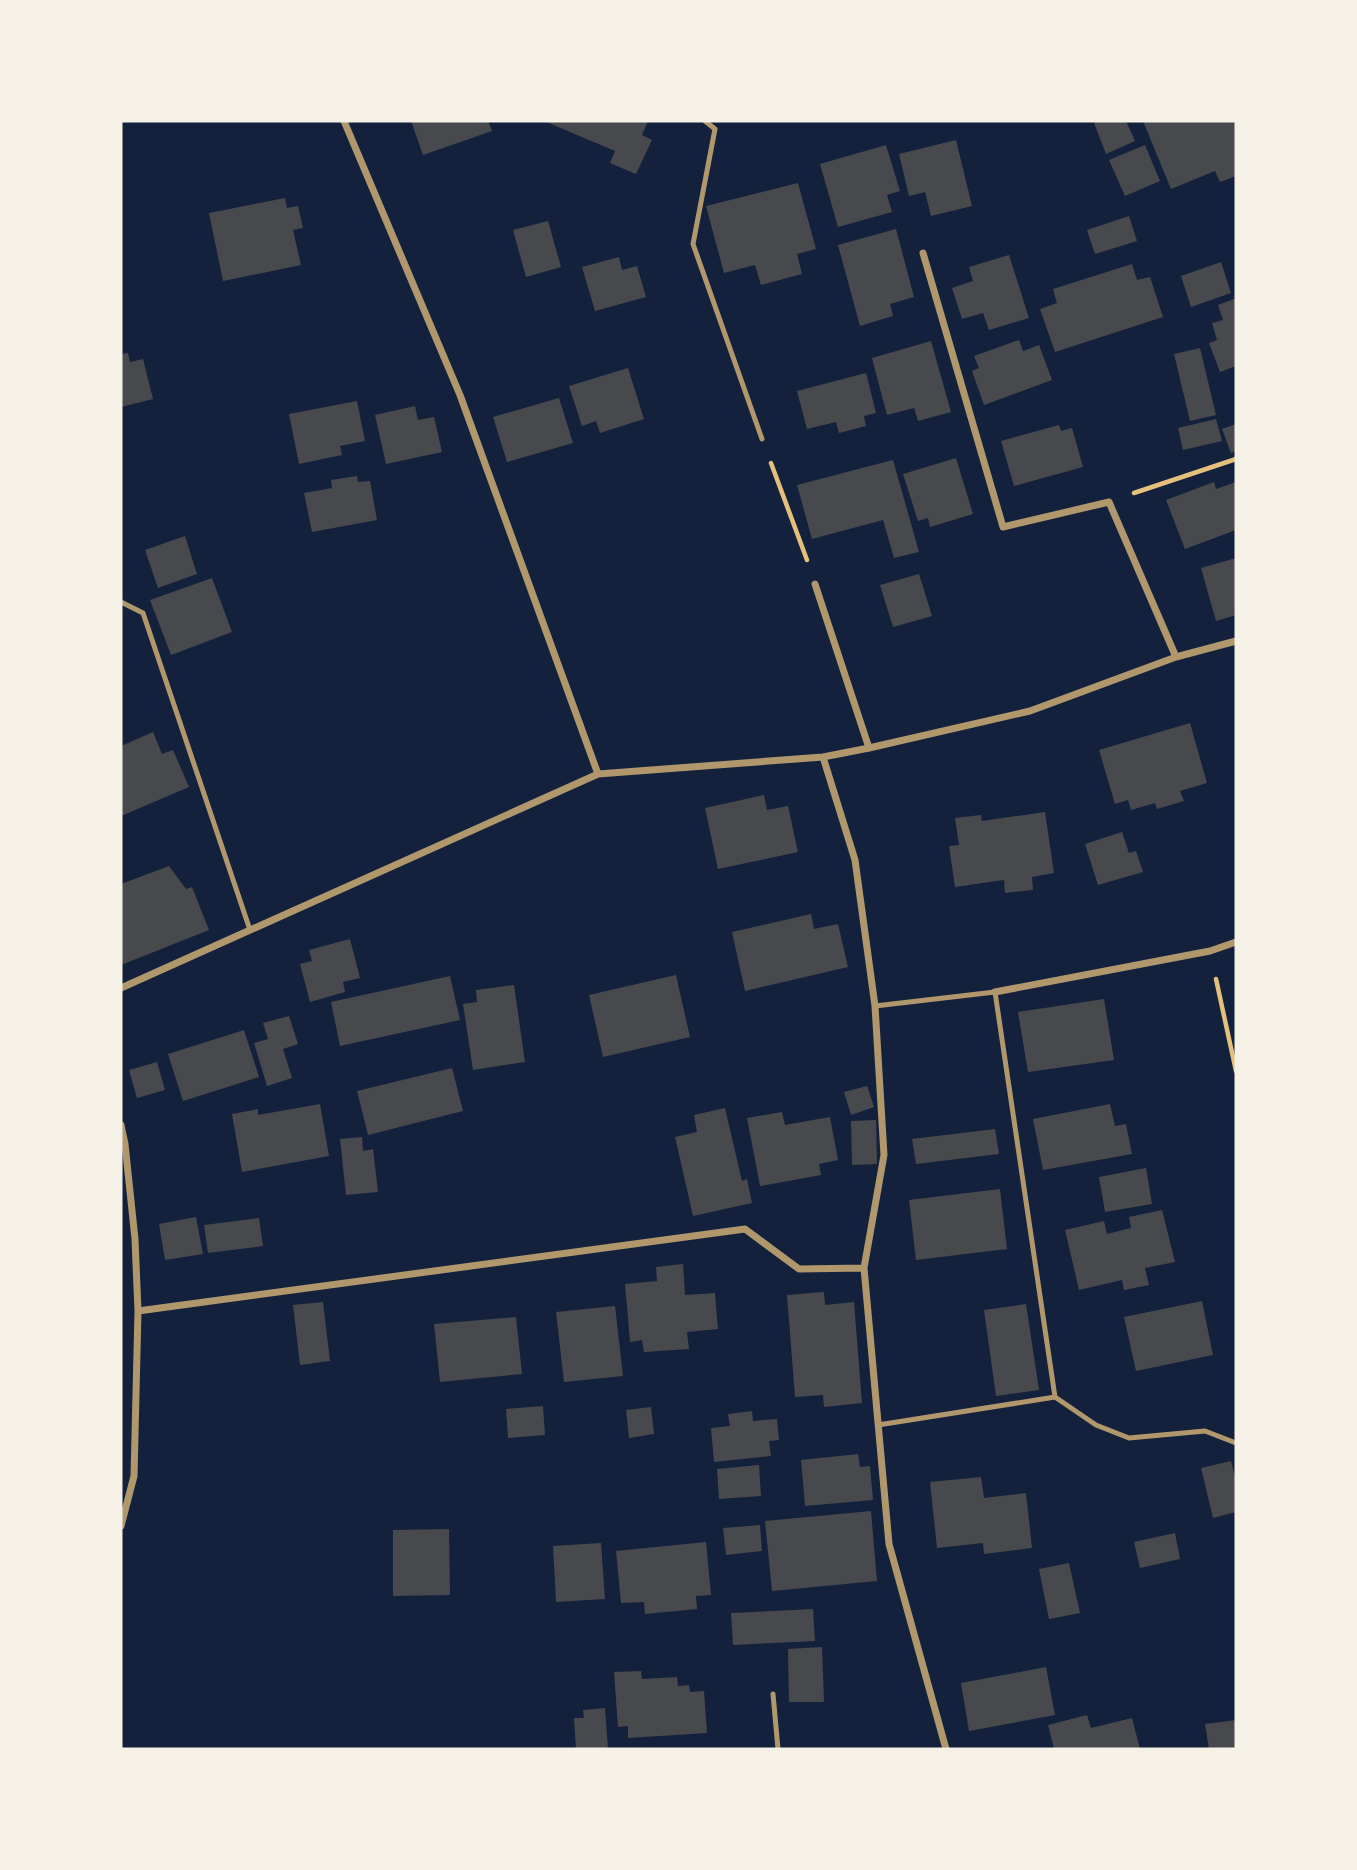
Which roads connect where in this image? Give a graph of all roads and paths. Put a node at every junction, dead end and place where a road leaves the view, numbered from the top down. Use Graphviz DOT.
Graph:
graph roads {
  1 [pos="344,121"];
  2 [pos="705,121"];
  3 [pos="923,253"];
  4 [pos="762,439"];
  5 [pos="1236,459"];
  6 [pos="1109,502"];
  7 [pos="816,583"];
  8 [pos="121,601"];
  9 [pos="1236,641"];
  10 [pos="1176,657"];
  11 [pos="869,748"];
  12 [pos="823,757"];
  13 [pos="598,774"];
  14 [pos="250,930"];
  15 [pos="1236,942"];
  16 [pos="1210,950"];
  17 [pos="121,988"];
  18 [pos="995,992"];
  19 [pos="875,1006"];
  20 [pos="1236,1072"];
  21 [pos="121,1125"];
  22 [pos="864,1268"];
  23 [pos="138,1311"];
  24 [pos="1055,1397"];
  25 [pos="878,1425"];
  26 [pos="1236,1443"];
  27 [pos="121,1526"];
  28 [pos="773,1694"];
  29 [pos="778,1749"];
  30 [pos="946,1749"];
  1 -- 13 [label="street"];
  2 -- 4 [label="lane"];
  3 -- 6 [label="street"];
  4 -- 7 [label="path"];
  5 -- 6 [label="path"];
  6 -- 10 [label="street"];
  7 -- 11 [label="street"];
  8 -- 14 [label="lane"];
  9 -- 10 [label="street"];
  10 -- 11 [label="street"];
  11 -- 12 [label="street"];
  12 -- 13 [label="street"];
  12 -- 19 [label="street"];
  13 -- 14 [label="street"];
  14 -- 17 [label="street"];
  15 -- 16 [label="street"];
  16 -- 18 [label="street"];
  16 -- 20 [label="path"];
  18 -- 19 [label="lane"];
  18 -- 24 [label="lane"];
  19 -- 22 [label="street"];
  21 -- 23 [label="street"];
  22 -- 23 [label="street"];
  22 -- 25 [label="street"];
  23 -- 27 [label="street"];
  24 -- 25 [label="lane"];
  24 -- 26 [label="lane"];
  25 -- 30 [label="street"];
  28 -- 29 [label="lane"];
}
